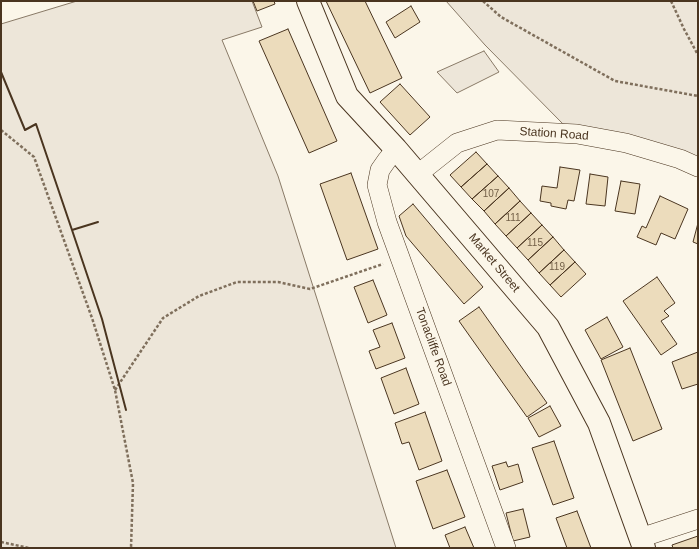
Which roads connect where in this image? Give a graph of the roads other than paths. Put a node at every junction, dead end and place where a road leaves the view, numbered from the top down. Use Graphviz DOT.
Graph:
graph roads {
  1 [pos="308,1"];
  2 [pos="396,149"];
  3 [pos="698,167"];
  4 [pos="418,174"];
  5 [pos="698,519"];
  6 [pos="642,543"];
  7 [pos="506,548"];
  1 -- 2 [label="main road, Market Street"];
  2 -- 4 [label="main road, Market Street"];
  2 -- 7 [label="street, Tonacliffe Road"];
  3 -- 4 [label="street, Station Road"];
  4 -- 6 [label="main road, Market Street"];
  5 -- 6 [label="street"];
}
